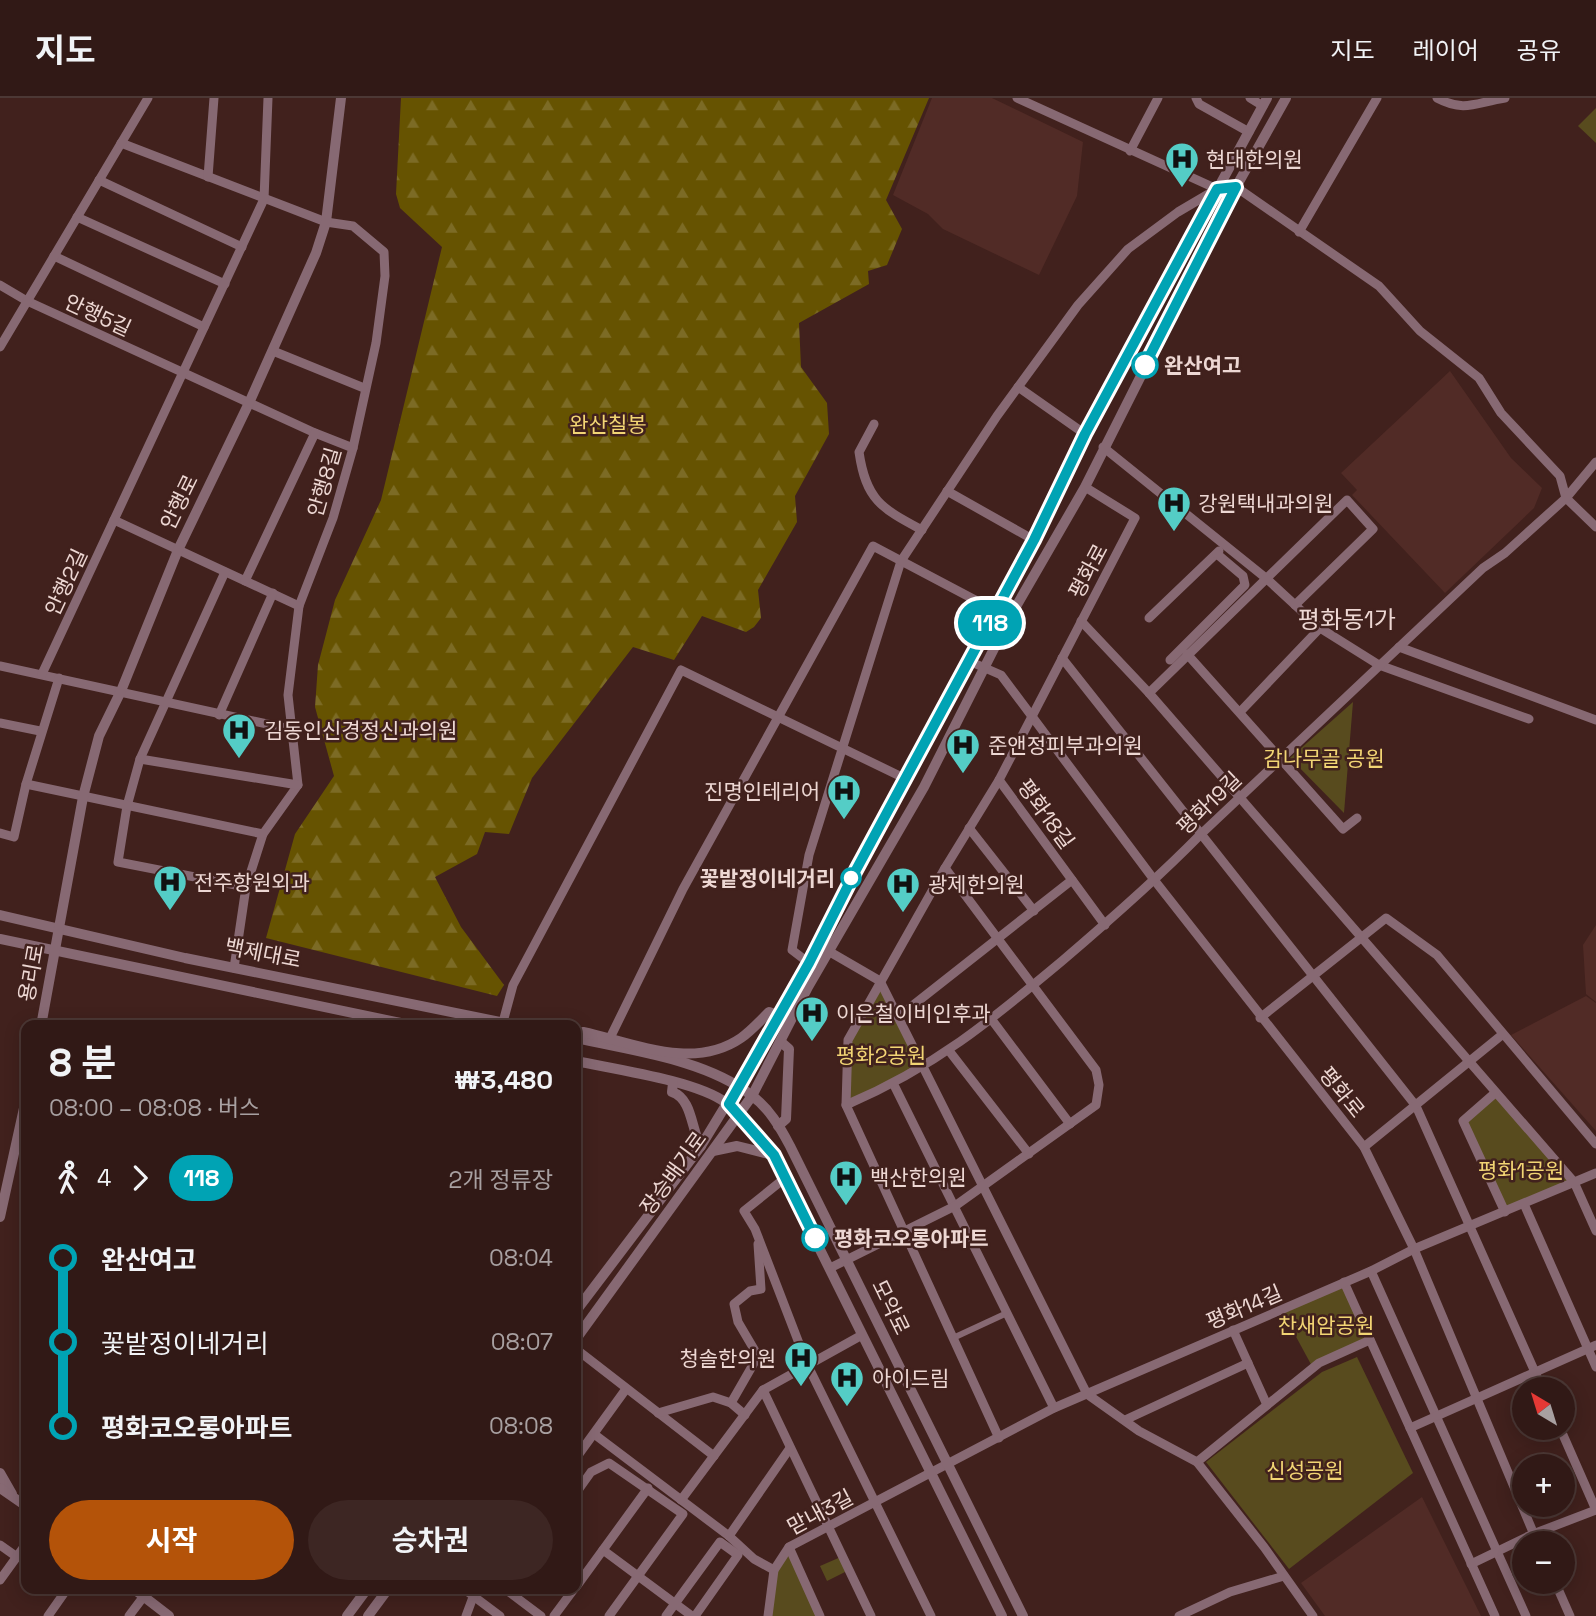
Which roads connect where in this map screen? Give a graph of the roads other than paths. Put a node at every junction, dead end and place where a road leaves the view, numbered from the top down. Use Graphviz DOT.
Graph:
graph roads {
  1 [pos="148,98"];
  2 [pos="268,98"];
  3 [pos="341,98"];
  4 [pos="1017,98"];
  5 [pos="1158,98"];
  6 [pos="1250,98"];
  7 [pos="1286,98"];
  8 [pos="1377,98"];
  9 [pos="1437,98"];
  10 [pos="1506,98"];
  11 [pos="214,99"];
  12 [pos="1484,99"];
  13 [pos="1199,100"];
  14 [pos="1265,102"];
  15 [pos="1248,132"];
  16 [pos="121,143"];
  17 [pos="1130,151"];
  18 [pos="208,177"];
  19 [pos="99,180"];
  20 [pos="1236,187"];
  21 [pos="1217,189"];
  22 [pos="264,199"];
  23 [pos="77,217"];
  24 [pos="326,222"];
  25 [pos="1299,232"];
  26 [pos="242,247"];
  27 [pos="54,256"];
  28 [pos="225,284"];
  29 [pos="0,285"];
  30 [pos="27,302"];
  31 [pos="204,327"];
  32 [pos="0,347"];
  33 [pos="273,351"];
  34 [pos="183,373"];
  35 [pos="1018,387"];
  36 [pos="364,388"];
  37 [pos="250,403"];
  38 [pos="874,424"];
  39 [pos="315,433"];
  40 [pos="1085,434"];
  41 [pos="353,447"];
  42 [pos="1103,447"];
  43 [pos="1596,461"];
  44 [pos="1085,487"];
  45 [pos="947,491"];
  46 [pos="1566,498"];
  47 [pos="114,520"];
  48 [pos="1596,527"];
  49 [pos="922,530"];
  50 [pos="1034,540"];
  51 [pos="1225,545"];
  52 [pos="178,550"];
  53 [pos="1217,554"];
  54 [pos="901,561"];
  55 [pos="225,572"];
  56 [pos="1267,579"];
  57 [pos="245,580"];
  58 [pos="272,593"];
  59 [pos="1295,605"];
  60 [pos="299,606"];
  61 [pos="996,611"];
  62 [pos="1149,618"];
  63 [pos="1081,621"];
  64 [pos="1320,628"];
  65 [pos="1399,647"];
  66 [pos="1187,654"];
  67 [pos="1062,658"];
  68 [pos="1170,660"];
  69 [pos="970,661"];
  70 [pos="1380,665"];
  71 [pos="0,666"];
  72 [pos="986,668"];
  73 [pos="42,674"];
  74 [pos="59,678"];
  75 [pos="121,691"];
  76 [pos="1149,693"];
  77 [pos="164,701"];
  78 [pos="1240,712"];
  79 [pos="1031,714"];
  80 [pos="219,715"];
  81 [pos="778,716"];
  82 [pos="1529,719"];
  83 [pos="1596,720"];
  84 [pos="0,723"];
  85 [pos="290,729"];
  86 [pos="40,731"];
  87 [pos="844,748"];
  88 [pos="140,759"];
  89 [pos="1280,759"];
  90 [pos="906,779"];
  91 [pos="999,780"];
  92 [pos="26,784"];
  93 [pos="298,785"];
  94 [pos="83,797"];
  95 [pos="1238,799"];
  96 [pos="127,806"];
  97 [pos="1357,818"];
  98 [pos="970,828"];
  99 [pos="0,833"];
  100 [pos="263,834"];
  101 [pos="1200,835"];
  102 [pos="945,868"];
  103 [pos="1072,880"];
  104 [pos="1156,881"];
  105 [pos="246,887"];
  106 [pos="1034,911"];
  107 [pos="0,915"];
  108 [pos="1105,925"];
  109 [pos="59,928"];
  110 [pos="1361,938"];
  111 [pos="0,939"];
  112 [pos="997,940"];
  113 [pos="53,950"];
  114 [pos="830,952"];
  115 [pos="809,963"];
  116 [pos="234,968"];
  117 [pos="1312,976"];
  118 [pos="880,981"];
  119 [pos="1032,986"];
  120 [pos="780,1016"];
  121 [pos="898,1017"];
  122 [pos="1260,1018"];
  123 [pos="42,1020"];
  124 [pos="386,1020"];
  125 [pos="493,1020"];
  126 [pos="504,1020"];
  127 [pos="992,1020"];
  128 [pos="581,1034"];
  129 [pos="1503,1034"];
  130 [pos="610,1038"];
  131 [pos="581,1040"];
  132 [pos="781,1042"];
  133 [pos="950,1052"];
  134 [pos="581,1062"];
  135 [pos="1469,1063"];
  136 [pos="923,1067"];
  137 [pos="673,1083"];
  138 [pos="894,1085"];
  139 [pos="739,1087"];
  140 [pos="1495,1093"];
  141 [pos="752,1096"];
  142 [pos="729,1104"];
  143 [pos="846,1105"];
  144 [pos="1416,1106"];
  145 [pos="739,1116"];
  146 [pos="21,1122"];
  147 [pos="1070,1124"];
  148 [pos="778,1126"];
  149 [pos="1596,1144"];
  150 [pos="701,1146"];
  151 [pos="1364,1147"];
  152 [pos="713,1151"];
  153 [pos="1029,1154"];
  154 [pos="774,1155"];
  155 [pos="1596,1173"];
  156 [pos="785,1178"];
  157 [pos="1574,1182"];
  158 [pos="984,1186"];
  159 [pos="1524,1204"];
  160 [pos="955,1206"];
  161 [pos="1506,1212"];
  162 [pos="0,1217"];
  163 [pos="1470,1228"];
  164 [pos="1596,1231"];
  165 [pos="905,1232"];
  166 [pos="757,1236"];
  167 [pos="1414,1249"];
  168 [pos="847,1260"];
  169 [pos="830,1268"];
  170 [pos="1371,1271"];
  171 [pos="1344,1282"];
  172 [pos="581,1304"];
  173 [pos="1007,1313"];
  174 [pos="1233,1330"];
  175 [pos="581,1332"];
  176 [pos="862,1335"];
  177 [pos="953,1338"];
  178 [pos="1370,1340"];
  179 [pos="1592,1347"];
  180 [pos="581,1353"];
  181 [pos="1248,1363"];
  182 [pos="807,1364"];
  183 [pos="1596,1367"];
  184 [pos="1535,1373"];
  185 [pos="1537,1377"];
  186 [pos="626,1389"];
  187 [pos="763,1391"];
  188 [pos="1087,1394"];
  189 [pos="1476,1398"];
  190 [pos="731,1404"];
  191 [pos="1267,1405"];
  192 [pos="1054,1408"];
  193 [pos="658,1413"];
  194 [pos="745,1415"];
  195 [pos="1437,1416"];
  196 [pos="1125,1420"];
  197 [pos="1410,1428"];
  198 [pos="594,1434"];
  199 [pos="999,1438"];
  200 [pos="1565,1440"];
  201 [pos="790,1448"];
  202 [pos="581,1451"];
  203 [pos="714,1456"];
  204 [pos="1197,1462"];
  205 [pos="949,1465"];
  206 [pos="0,1473"];
  207 [pos="933,1474"];
  208 [pos="581,1486"];
  209 [pos="0,1488"];
  210 [pos="648,1488"];
  211 [pos="12,1494"];
  212 [pos="681,1500"];
  213 [pos="21,1502"];
  214 [pos="876,1503"];
  215 [pos="1596,1510"];
  216 [pos="828,1527"];
  217 [pos="1533,1531"];
  218 [pos="1553,1531"];
  219 [pos="729,1536"];
  220 [pos="0,1545"];
  221 [pos="789,1547"];
  222 [pos="1512,1548"];
  223 [pos="603,1550"];
  224 [pos="21,1551"];
  225 [pos="1498,1553"];
  226 [pos="17,1557"];
  227 [pos="1471,1564"];
  228 [pos="774,1570"];
  229 [pos="638,1576"];
  230 [pos="1284,1576"];
  231 [pos="0,1580"];
  232 [pos="581,1580"];
  233 [pos="63,1594"];
  234 [pos="138,1594"];
  235 [pos="142,1594"];
  236 [pos="363,1594"];
  237 [pos="384,1594"];
  238 [pos="470,1594"];
  239 [pos="474,1594"];
  240 [pos="512,1594"];
  241 [pos="570,1594"];
  242 [pos="1560,1594"];
  243 [pos="675,1603"];
  244 [pos="48,1616"];
  245 [pos="129,1616"];
  246 [pos="169,1616"];
  247 [pos="347,1616"];
  248 [pos="368,1616"];
  249 [pos="466,1616"];
  250 [pos="500,1616"];
  251 [pos="541,1616"];
  252 [pos="554,1616"];
  253 [pos="610,1616"];
  254 [pos="666,1616"];
  255 [pos="694,1616"];
  256 [pos="768,1616"];
  257 [pos="820,1616"];
  258 [pos="871,1616"];
  259 [pos="931,1616"];
  260 [pos="1002,1616"];
  261 [pos="1023,1616"];
  262 [pos="1179,1616"];
  263 [pos="1313,1616"];
  264 [pos="1495,1616"];
  265 [pos="1526,1616"];
  266 [pos="1570,1616"];
  1 -- 16 [label="street"];
  2 -- 22 [label="street"];
  3 -- 24 [label="street, 안행로"];
  4 -- 17 [label="street"];
  5 -- 17 [label="street"];
  6 -- 14 [label="street"];
  7 -- 20 [label="street, 장승배기로"];
  8 -- 25 [label="street"];
  9 -- 12 [label="street"];
  10 -- 12 [label="street"];
  11 -- 18 [label="street"];
  13 -- 15 [label="street"];
  14 -- 15 [label="street, 장승배기로"];
  15 -- 21 [label="street, 장승배기로"];
  16 -- 18 [label="street"];
  16 -- 19 [label="street"];
  17 -- 21 [label="street"];
  18 -- 22 [label="street"];
  19 -- 23 [label="street"];
  19 -- 26 [label="street"];
  20 -- 21 [label="street"];
  20 -- 25 [label="street"];
  20 -- 42 [label="street, 장승배기로"];
  21 -- 35 [label="street"];
  21 -- 40 [label="street, 장승배기로"];
  22 -- 24 [label="street"];
  22 -- 26 [label="street"];
  23 -- 27 [label="street"];
  23 -- 28 [label="street"];
  24 -- 33 [label="street, 안행로"];
  24 -- 36 [label="street, 안행8길"];
  25 -- 46 [label="street"];
  26 -- 28 [label="street"];
  27 -- 30 [label="street"];
  27 -- 31 [label="street"];
  28 -- 31 [label="street"];
  29 -- 30 [label="street, 안행5길"];
  30 -- 32 [label="street"];
  30 -- 34 [label="street, 안행5길"];
  31 -- 34 [label="street"];
  33 -- 36 [label="street"];
  33 -- 37 [label="street, 안행로"];
  34 -- 37 [label="street, 안행5길"];
  34 -- 47 [label="street, 안행2길"];
  35 -- 40 [label="street"];
  35 -- 45 [label="street"];
  36 -- 41 [label="street, 안행8길"];
  37 -- 39 [label="street, 안행5길"];
  37 -- 52 [label="street, 안행로"];
  38 -- 49 [label="street"];
  39 -- 41 [label="street, 안행5길"];
  39 -- 57 [label="street"];
  40 -- 50 [label="street, 장승배기로"];
  41 -- 60 [label="street, 안행8길"];
  42 -- 44 [label="street, 장승배기로"];
  42 -- 51 [label="street"];
  43 -- 46 [label="street, 평화19길"];
  44 -- 63 [label="street, 평화로"];
  44 -- 72 [label="street, 장승배기로"];
  45 -- 49 [label="street"];
  45 -- 50 [label="street"];
  46 -- 48 [label="street"];
  46 -- 65 [label="street, 평화19길"];
  47 -- 52 [label="street"];
  47 -- 73 [label="street, 안행2길"];
  49 -- 54 [label="street"];
  50 -- 61 [label="street, 장승배기로"];
  51 -- 53 [label="street"];
  51 -- 56 [label="street"];
  52 -- 55 [label="street"];
  52 -- 75 [label="street, 안행로"];
  53 -- 62 [label="street"];
  53 -- 68 [label="street"];
  54 -- 61 [label="street"];
  54 -- 81 [label="street"];
  54 -- 87 [label="street"];
  55 -- 57 [label="street"];
  55 -- 77 [label="street"];
  56 -- 59 [label="street"];
  56 -- 59 [label="street"];
  56 -- 66 [label="street"];
  57 -- 58 [label="street"];
  58 -- 60 [label="street"];
  58 -- 80 [label="street"];
  59 -- 64 [label="street"];
  60 -- 85 [label="street, 안행8길"];
  61 -- 69 [label="street, 장승배기로"];
  63 -- 67 [label="street, 평화로"];
  63 -- 76 [label="street"];
  64 -- 70 [label="street"];
  64 -- 78 [label="street"];
  65 -- 70 [label="street, 평화19길"];
  65 -- 83 [label="street"];
  66 -- 76 [label="street"];
  66 -- 78 [label="street"];
  67 -- 79 [label="street, 평화로"];
  67 -- 101 [label="street"];
  69 -- 72 [label="street, 평화로"];
  69 -- 90 [label="street, 장승배기로"];
  70 -- 82 [label="street"];
  70 -- 89 [label="street, 평화19길"];
  71 -- 73 [label="street"];
  72 -- 79 [label="street, 평화로"];
  72 -- 114 [label="street, 장승배기로"];
  73 -- 74 [label="street"];
  74 -- 75 [label="street"];
  74 -- 86 [label="street"];
  75 -- 77 [label="street"];
  75 -- 94 [label="street, 안행로"];
  76 -- 95 [label="street"];
  77 -- 80 [label="street"];
  77 -- 88 [label="street"];
  78 -- 89 [label="street"];
  79 -- 91 [label="street, 평화로"];
  79 -- 104 [label="street, 평화로"];
  80 -- 85 [label="street"];
  81 -- 87 [label="street"];
  81 -- 126 [label="street"];
  81 -- 130 [label="street"];
  84 -- 86 [label="street"];
  85 -- 93 [label="street, 안행8길"];
  86 -- 92 [label="street"];
  87 -- 90 [label="street"];
  87 -- 115 [label="street"];
  88 -- 93 [label="street"];
  88 -- 96 [label="street"];
  89 -- 95 [label="street, 평화19길"];
  89 -- 97 [label="street"];
  90 -- 115 [label="street, 장승배기로"];
  91 -- 98 [label="street, 평화18길"];
  91 -- 103 [label="street, 평화18길"];
  92 -- 94 [label="street"];
  92 -- 99 [label="street"];
  93 -- 100 [label="street"];
  94 -- 96 [label="street"];
  94 -- 109 [label="street, 안행로"];
  95 -- 101 [label="street, 평화19길"];
  95 -- 110 [label="street"];
  96 -- 100 [label="street"];
  96 -- 105 [label="street"];
  98 -- 102 [label="street, 평화18길"];
  98 -- 106 [label="street"];
  100 -- 105 [label="street"];
  101 -- 104 [label="street, 평화19길"];
  101 -- 117 [label="street"];
  102 -- 112 [label="street"];
  102 -- 118 [label="street, 평화18길"];
  103 -- 106 [label="street, 평화18길"];
  103 -- 108 [label="street, 평화18길"];
  104 -- 108 [label="street"];
  104 -- 122 [label="street, 평화로"];
  105 -- 116 [label="street"];
  106 -- 112 [label="street, 평화18길"];
  107 -- 109 [label="street, 백제대로"];
  108 -- 119 [label="street"];
  109 -- 113 [label="street, 용리로"];
  109 -- 116 [label="street, 백제대로"];
  110 -- 117 [label="street"];
  110 -- 129 [label="street"];
  110 -- 135 [label="street"];
  111 -- 113 [label="street, 백제대로"];
  112 -- 119 [label="street"];
  112 -- 121 [label="street, 평화18길"];
  113 -- 123 [label="street, 용리로"];
  113 -- 124 [label="street, 백제대로"];
  114 -- 118 [label="street"];
  114 -- 132 [label="street, 장승배기로"];
  115 -- 120 [label="street, 장승배기로"];
  116 -- 125 [label="street, 백제대로"];
  117 -- 122 [label="street"];
  117 -- 144 [label="street"];
  118 -- 121 [label="street"];
  118 -- 143 [label="street, 평화18길"];
  119 -- 127 [label="street"];
  119 -- 147 [label="street"];
  120 -- 130 [label="street"];
  120 -- 139 [label="street, 장승배기로"];
  121 -- 136 [label="street"];
  122 -- 151 [label="street, 평화로"];
  127 -- 133 [label="street"];
  127 -- 147 [label="street"];
  128 -- 130 [label="street"];
  129 -- 135 [label="street"];
  129 -- 149 [label="street"];
  131 -- 139 [label="street"];
  132 -- 141 [label="street, 장승배기로"];
  132 -- 148 [label="street"];
  133 -- 136 [label="street"];
  133 -- 153 [label="street"];
  134 -- 137 [label="street"];
  135 -- 140 [label="street"];
  135 -- 144 [label="street"];
  136 -- 138 [label="street"];
  136 -- 158 [label="street"];
  137 -- 142 [label="street"];
  137 -- 150 [label="street"];
  138 -- 143 [label="street"];
  138 -- 160 [label="street"];
  139 -- 141 [label="street"];
  139 -- 142 [label="street, 장승배기로"];
  140 -- 157 [label="street"];
  140 -- 161 [label="street"];
  141 -- 145 [label="street, 장승배기로"];
  141 -- 148 [label="street, 모악로"];
  142 -- 145 [label="street"];
  142 -- 150 [label="street, 장승배기로"];
  143 -- 165 [label="street, 평화18길"];
  144 -- 151 [label="street"];
  144 -- 163 [label="street"];
  145 -- 152 [label="street, 장승배기로"];
  145 -- 154 [label="street, 모악로"];
  146 -- 162 [label="street"];
  147 -- 153 [label="street"];
  148 -- 168 [label="street, 모악로"];
  150 -- 172 [label="street, 장승배기로"];
  151 -- 167 [label="street, 평화로"];
  152 -- 154 [label="street"];
  152 -- 175 [label="street, 장승배기로"];
  153 -- 158 [label="street"];
  154 -- 156 [label="street, 모악로"];
  155 -- 157 [label="street, 평화14길"];
  156 -- 166 [label="street"];
  156 -- 169 [label="street, 모악로"];
  157 -- 159 [label="street, 평화14길"];
  157 -- 164 [label="street"];
  158 -- 160 [label="street"];
  158 -- 188 [label="street"];
  159 -- 161 [label="street, 평화14길"];
  159 -- 179 [label="street"];
  160 -- 165 [label="street"];
  160 -- 173 [label="street"];
  161 -- 163 [label="street, 평화14길"];
  163 -- 167 [label="street, 평화14길"];
  163 -- 184 [label="street"];
  165 -- 168 [label="street"];
  165 -- 177 [label="street"];
  166 -- 182 [label="street"];
  166 -- 190 [label="street"];
  167 -- 170 [label="street, 평화14길"];
  167 -- 189 [label="street, 평화로"];
  168 -- 169 [label="street"];
  168 -- 205 [label="street, 모악로"];
  169 -- 176 [label="street, 모악로"];
  170 -- 171 [label="street, 평화14길"];
  170 -- 195 [label="street"];
  171 -- 174 [label="street, 평화14길"];
  171 -- 178 [label="street"];
  173 -- 177 [label="street"];
  173 -- 192 [label="street"];
  174 -- 181 [label="street"];
  174 -- 188 [label="street, 평화14길"];
  176 -- 182 [label="street"];
  176 -- 207 [label="street, 모악로"];
  177 -- 199 [label="street"];
  178 -- 191 [label="street"];
  178 -- 197 [label="street"];
  179 -- 183 [label="street"];
  179 -- 184 [label="street"];
  180 -- 186 [label="street"];
  181 -- 191 [label="street"];
  181 -- 196 [label="street"];
  182 -- 187 [label="street"];
  182 -- 214 [label="street"];
  184 -- 185 [label="street"];
  184 -- 189 [label="street"];
  186 -- 193 [label="street"];
  186 -- 198 [label="street"];
  187 -- 194 [label="street"];
  187 -- 201 [label="street"];
  188 -- 192 [label="street, 평화14길"];
  188 -- 196 [label="street"];
  189 -- 195 [label="street"];
  189 -- 217 [label="street, 평화로"];
  190 -- 193 [label="street"];
  190 -- 194 [label="street"];
  191 -- 204 [label="street"];
  192 -- 199 [label="street, 평화14길"];
  193 -- 203 [label="street"];
  194 -- 203 [label="street"];
  195 -- 197 [label="street"];
  195 -- 225 [label="street"];
  196 -- 204 [label="street"];
  197 -- 227 [label="street"];
  198 -- 202 [label="street"];
  198 -- 212 [label="street"];
  199 -- 205 [label="street, 평화14길"];
  200 -- 215 [label="street"];
  201 -- 216 [label="street"];
  201 -- 219 [label="street"];
  203 -- 212 [label="street"];
  204 -- 230 [label="street"];
  205 -- 207 [label="street, 평화14길"];
  205 -- 261 [label="street, 모악로"];
  206 -- 211 [label="street"];
  207 -- 214 [label="street, 맏내3길"];
  207 -- 260 [label="street, 모악로"];
  208 -- 210 [label="street"];
  209 -- 211 [label="street"];
  210 -- 223 [label="street"];
  210 -- 229 [label="street"];
  211 -- 213 [label="street"];
  212 -- 219 [label="street"];
  214 -- 216 [label="street, 맏내3길"];
  214 -- 259 [label="street"];
  215 -- 218 [label="street"];
  216 -- 221 [label="street, 맏내3길"];
  216 -- 258 [label="street"];
  219 -- 228 [label="street"];
  220 -- 226 [label="street"];
  221 -- 228 [label="street, 맏내3길"];
  221 -- 257 [label="street"];
  222 -- 225 [label="street"];
  223 -- 229 [label="street"];
  223 -- 232 [label="street"];
  224 -- 226 [label="street"];
  225 -- 227 [label="street"];
  225 -- 265 [label="street"];
  226 -- 231 [label="street"];
  227 -- 264 [label="street"];
  228 -- 256 [label="street, 맏내3길"];
  229 -- 243 [label="street"];
  229 -- 253 [label="street"];
  230 -- 262 [label="street"];
  230 -- 263 [label="street"];
  233 -- 244 [label="street"];
  234 -- 245 [label="street"];
  235 -- 246 [label="street"];
  236 -- 247 [label="street"];
  237 -- 248 [label="street"];
  238 -- 249 [label="street"];
  239 -- 250 [label="street"];
  240 -- 251 [label="street"];
  241 -- 252 [label="street"];
  242 -- 266 [label="street"];
  243 -- 254 [label="street"];
  243 -- 255 [label="street"];
  243 -- 255 [label="street"];
}
